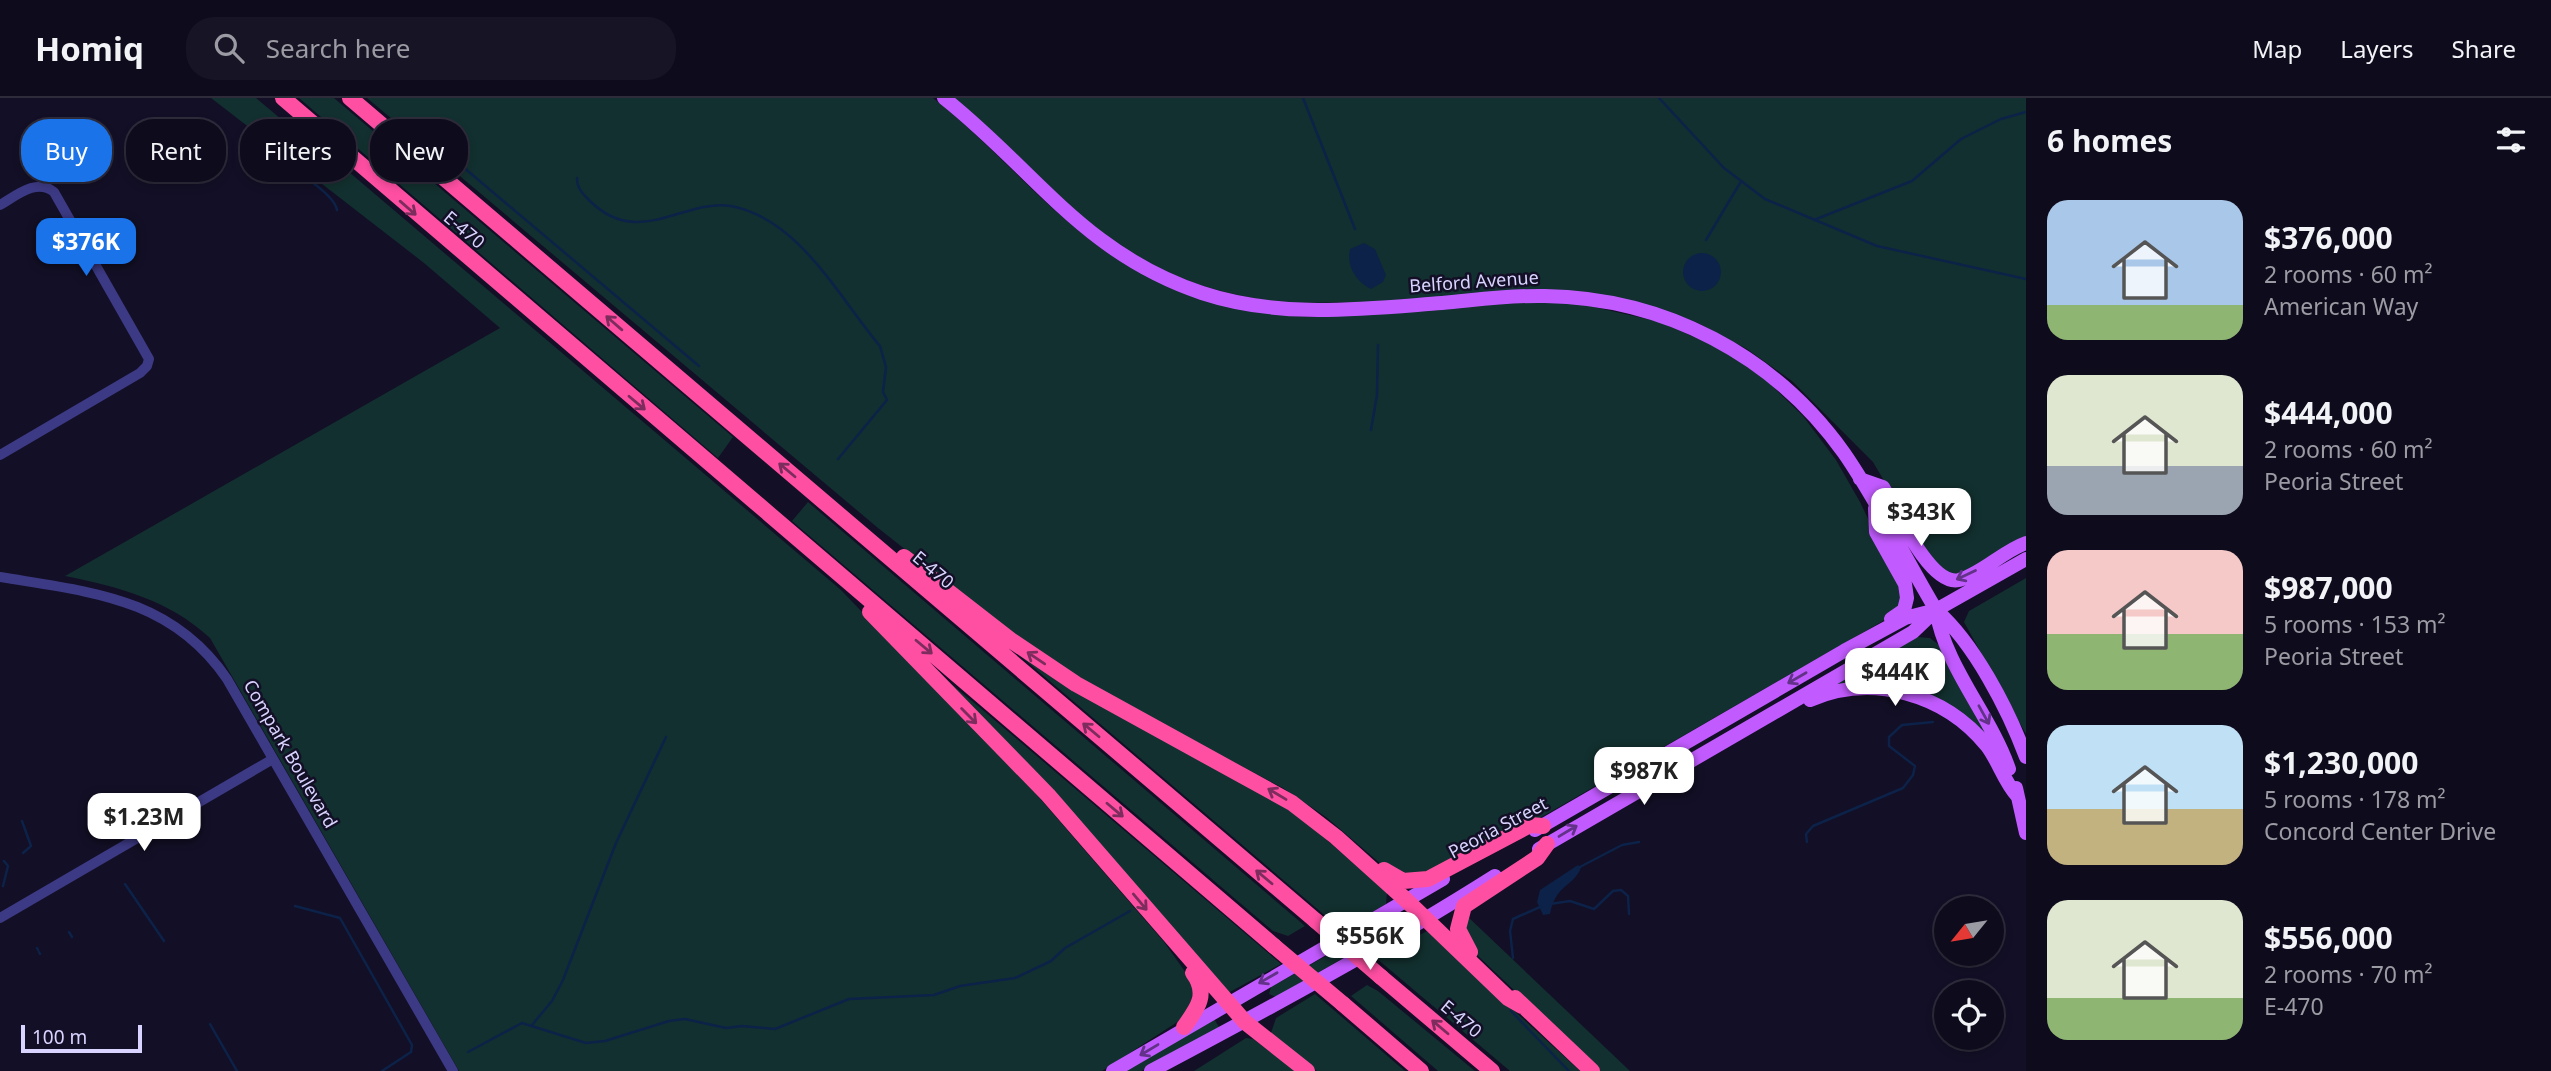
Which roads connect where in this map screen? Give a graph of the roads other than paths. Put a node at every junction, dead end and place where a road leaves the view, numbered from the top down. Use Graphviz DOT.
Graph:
graph roads {
  1 [pos="283,98"];
  2 [pos="350,98"];
  3 [pos="944,98"];
  4 [pos="0,205"];
  5 [pos="0,455"];
  6 [pos="1860,479"];
  7 [pos="823,501"];
  8 [pos="1875,505"];
  9 [pos="2026,543"];
  10 [pos="816,555"];
  11 [pos="2026,559"];
  12 [pos="0,577"];
  13 [pos="1936,610"];
  14 [pos="1844,651"];
  15 [pos="1746,728"];
  16 [pos="2026,757"];
  17 [pos="273,760"];
  18 [pos="2018,797"];
  19 [pos="1543,826"];
  20 [pos="2026,833"];
  21 [pos="1336,837"];
  22 [pos="1547,844"];
  23 [pos="1405,899"];
  24 [pos="0,918"];
  25 [pos="1427,920"];
  26 [pos="1177,945"];
  27 [pos="1227,1002"];
  28 [pos="1522,1006"];
  29 [pos="1245,1022"];
  30 [pos="1184,1027"];
  31 [pos="1553,1037"];
  32 [pos="453,1071"];
  33 [pos="1113,1071"];
  34 [pos="1151,1071"];
  35 [pos="1307,1071"];
  36 [pos="1422,1071"];
  37 [pos="1492,1071"];
  38 [pos="1585,1071"];
  39 [pos="1592,1071"];
  1 -- 10 [label="highway, E-470, one-way"];
  7 -- 2 [label="highway, E-470, one-way"];
  3 -- 6 [label="main road, Belford Avenue"];
  4 -- 5 [label="street"];
  6 -- 8 [label="main road, Belford Avenue"];
  9 -- 6 [label="main road, one-way"];
  21 -- 7 [label="highway, one-way"];
  37 -- 7 [label="highway, E-470, one-way, bridge"];
  8 -- 13 [label="main road, Belford Avenue"];
  8 -- 14 [label="main road"];
  10 -- 26 [label="highway, one-way"];
  10 -- 36 [label="highway, E-470, one-way, bridge"];
  11 -- 13 [label="main road, Peoria Street"];
  12 -- 17 [label="street, Compark Boulevard"];
  13 -- 14 [label="main road, Peoria Street"];
  13 -- 15 [label="main road, Peoria Street"];
  13 -- 16 [label="main road, Belford Avenue"];
  13 -- 18 [label="main road, Belford Avenue, one-way"];
  14 -- 19 [label="main road, Peoria Street, one-way"];
  15 -- 18 [label="main road"];
  22 -- 15 [label="main road, Peoria Street, one-way"];
  17 -- 24 [label="street"];
  17 -- 32 [label="street, Compark Boulevard"];
  18 -- 20 [label="main road, Belford Avenue"];
  19 -- 21 [label="highway"];
  19 -- 23 [label="main road, Peoria Street"];
  21 -- 23 [label="highway"];
  22 -- 25 [label="main road, Peoria Street"];
  22 -- 28 [label="highway"];
  23 -- 25 [label="highway"];
  23 -- 27 [label="main road, Peoria Street, one-way"];
  25 -- 28 [label="highway"];
  25 -- 29 [label="main road, Peoria Street"];
  26 -- 27 [label="highway"];
  26 -- 30 [label="highway"];
  27 -- 29 [label="highway"];
  27 -- 30 [label="main road, Peoria Street"];
  28 -- 31 [label="highway"];
  29 -- 34 [label="main road, Peoria Street"];
  29 -- 35 [label="highway"];
  30 -- 33 [label="main road, Peoria Street, one-way"];
  31 -- 38 [label="highway"];
  31 -- 39 [label="highway"];
}
